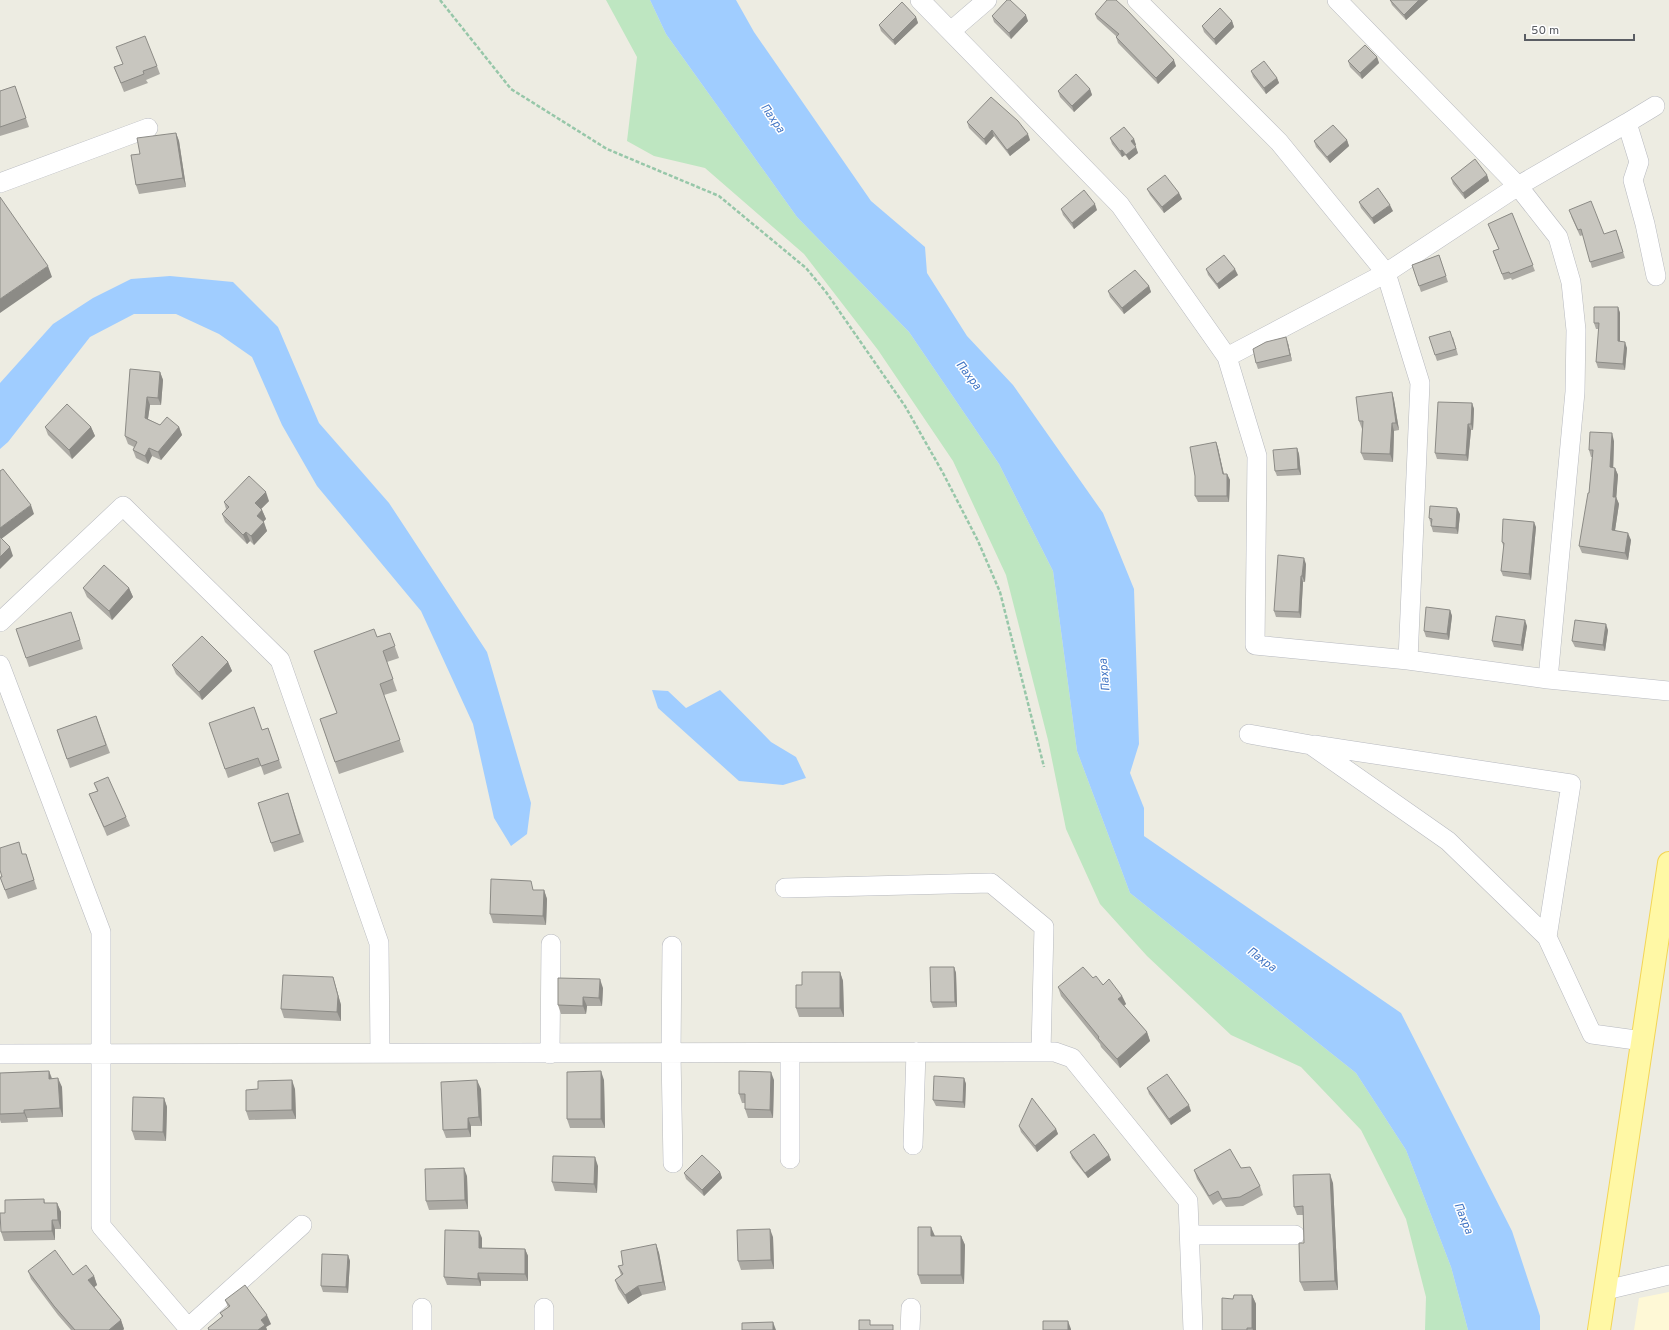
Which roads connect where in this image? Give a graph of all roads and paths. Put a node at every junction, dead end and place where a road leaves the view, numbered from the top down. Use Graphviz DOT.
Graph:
graph roads {
  1 [pos="440,0"];
  2 [pos="920,0"];
  3 [pos="987,0"];
  4 [pos="1137,0"];
  5 [pos="1337,0"];
  6 [pos="951,31"];
  7 [pos="1655,106"];
  8 [pos="1627,123"];
  9 [pos="148,128"];
  10 [pos="0,183"];
  11 [pos="1518,186"];
  12 [pos="1386,273"];
  13 [pos="1656,276"];
  14 [pos="1227,357"];
  15 [pos="0,622"];
  16 [pos="1408,660"];
  17 [pos="0,665"];
  18 [pos="1548,679"];
  19 [pos="1669,691"];
  20 [pos="1249,734"];
  21 [pos="1311,745"];
  22 [pos="1044,767"];
  23 [pos="1669,863"];
  24 [pos="785,888"];
  25 [pos="1546,937"];
  26 [pos="551,944"];
  27 [pos="672,946"];
  28 [pos="1643,1041"];
  29 [pos="790,1052"];
  30 [pos="916,1052"];
  31 [pos="1041,1052"];
  32 [pos="380,1053"];
  33 [pos="0,1054"];
  34 [pos="100,1054"];
  35 [pos="550,1054"];
  36 [pos="671,1054"];
  37 [pos="913,1144"];
  38 [pos="790,1159"];
  39 [pos="672,1163"];
  40 [pos="302,1225"];
  41 [pos="1190,1235"];
  42 [pos="1295,1235"];
  43 [pos="1669,1275"];
  44 [pos="1606,1290"];
  45 [pos="422,1308"];
  46 [pos="544,1308"];
  47 [pos="910,1308"];
  48 [pos="189,1329"];
  49 [pos="422,1330"];
  50 [pos="544,1330"];
  51 [pos="910,1330"];
  52 [pos="1193,1330"];
  53 [pos="1599,1330"];
  1 -- 22 [label="path"];
  2 -- 6 [label="street"];
  3 -- 6 [label="street"];
  4 -- 12 [label="street"];
  5 -- 11 [label="street"];
  6 -- 14 [label="street"];
  7 -- 8 [label="street"];
  8 -- 11 [label="street"];
  8 -- 13 [label="street"];
  9 -- 10 [label="street"];
  11 -- 12 [label="street"];
  11 -- 18 [label="street"];
  12 -- 14 [label="street"];
  12 -- 16 [label="street"];
  14 -- 16 [label="street"];
  15 -- 32 [label="street"];
  16 -- 18 [label="street"];
  17 -- 34 [label="street"];
  18 -- 19 [label="street"];
  20 -- 21 [label="street"];
  21 -- 25 [label="street"];
  21 -- 25 [label="street"];
  23 -- 28 [label="main road"];
  24 -- 31 [label="street"];
  25 -- 28 [label="street"];
  26 -- 35 [label="street"];
  27 -- 36 [label="street"];
  28 -- 44 [label="main road"];
  29 -- 30 [label="street"];
  29 -- 36 [label="street"];
  29 -- 38 [label="street"];
  30 -- 31 [label="street"];
  30 -- 37 [label="street"];
  31 -- 41 [label="street"];
  32 -- 34 [label="street"];
  32 -- 35 [label="street"];
  33 -- 34 [label="street"];
  34 -- 48 [label="street"];
  35 -- 36 [label="street"];
  36 -- 39 [label="street"];
  40 -- 48 [label="street"];
  41 -- 42 [label="street"];
  41 -- 52 [label="street"];
  43 -- 44 [label="street"];
  44 -- 53 [label="main road"];
  45 -- 49 [label="street"];
  46 -- 50 [label="street"];
  47 -- 51 [label="street"];
}
